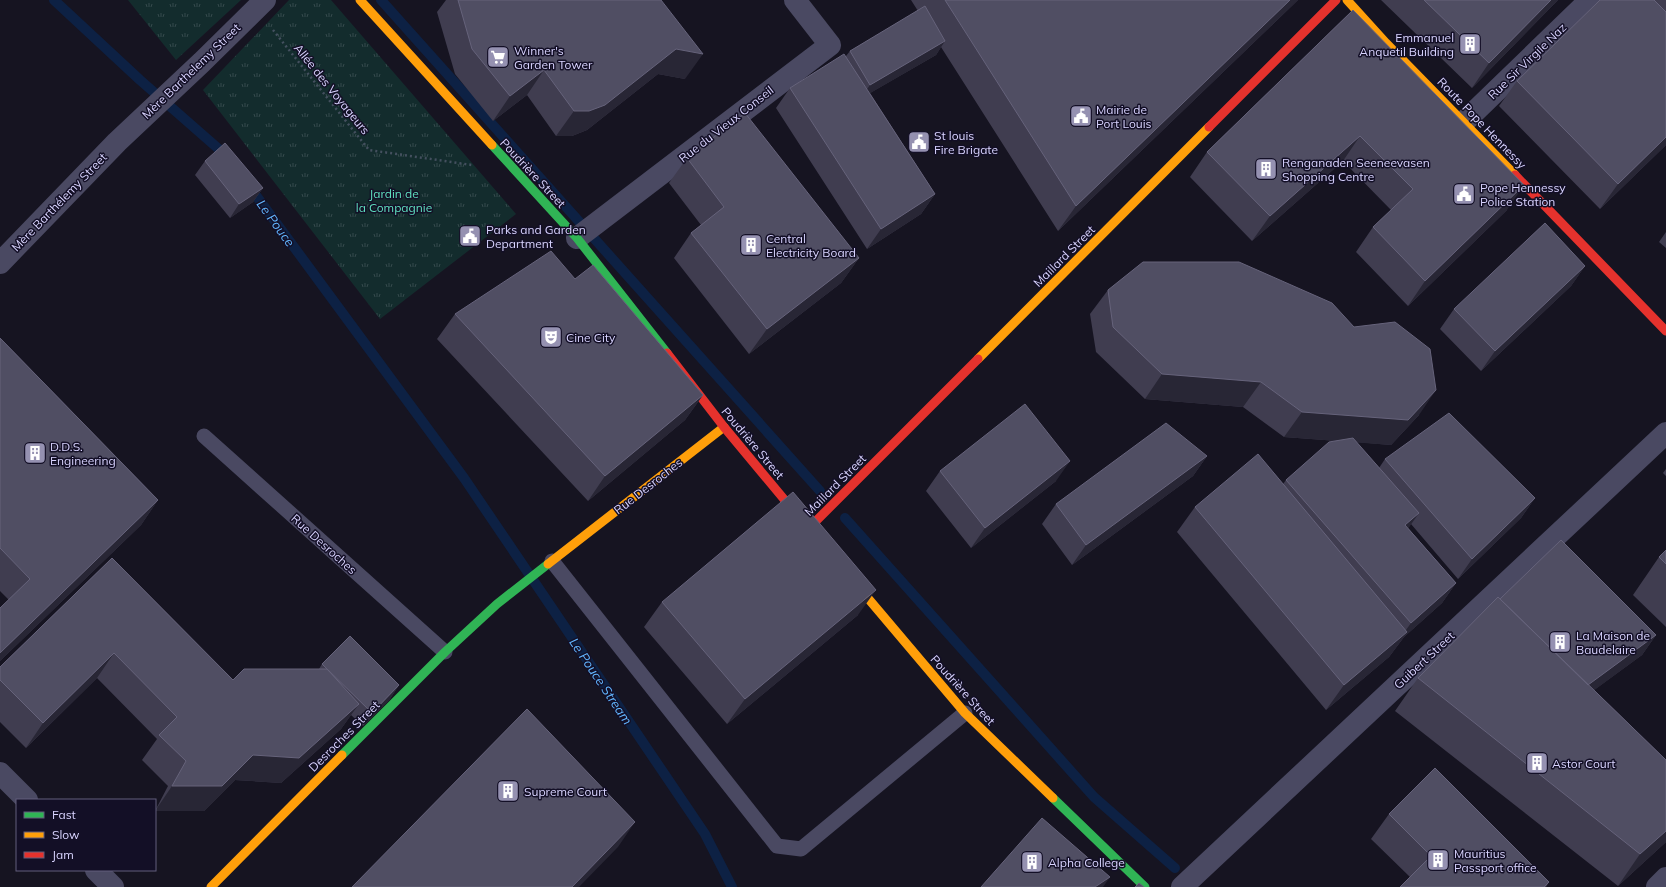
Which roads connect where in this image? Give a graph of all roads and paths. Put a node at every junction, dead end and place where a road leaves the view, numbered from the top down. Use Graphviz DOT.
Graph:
graph roads {
  1 [pos="360,0"];
  2 [pos="795,0"];
  3 [pos="1336,0"];
  4 [pos="1347,0"];
  5 [pos="1590,0"];
  6 [pos="260,4"];
  7 [pos="1464,122"];
  8 [pos="118,142"];
  9 [pos="515,171"];
  10 [pos="579,238"];
  11 [pos="0,263"];
  12 [pos="1666,331"];
  13 [pos="724,427"];
  14 [pos="1666,433"];
  15 [pos="204,436"];
  16 [pos="811,531"];
  17 [pos="552,561"];
  18 [pos="844,570"];
  19 [pos="497,604"];
  20 [pos="445,652"];
  21 [pos="965,713"];
  22 [pos="0,773"];
  23 [pos="26,799"];
  24 [pos="97,871"];
  25 [pos="1666,878"];
  26 [pos="113,887"];
  27 [pos="211,887"];
  28 [pos="1145,887"];
  29 [pos="1182,887"];
  30 [pos="1657,887"];
  1 -- 9 [label="street, Poudrière Street"];
  2 -- 10 [label="street, Rue du Vieux Conseil"];
  3 -- 16 [label="street, Maillard Street"];
  4 -- 7 [label="street, Route Pope Hennessy"];
  5 -- 7 [label="street, Rue Sir Virgile Naz"];
  6 -- 8 [label="street, Mère Barthelemy Street"];
  6 -- 9 [label="path, Allée des Voyageurs"];
  7 -- 12 [label="street, Route Pope Hennessy"];
  8 -- 11 [label="street, Mère Barthélemy Street"];
  9 -- 10 [label="street, Poudrière Street"];
  10 -- 13 [label="street, Poudrière Street"];
  13 -- 16 [label="street, Poudrière Street"];
  13 -- 17 [label="street, Rue Desroches"];
  14 -- 29 [label="street, Guibert Street"];
  15 -- 20 [label="lane, Rue Desroches"];
  17 -- 19 [label="street, Rue Desroches"];
  17 -- 21 [label="lane"];
  18 -- 21 [label="street, Poudrière Street"];
  19 -- 20 [label="street, Desroches Street"];
  20 -- 27 [label="street, Desroches Street"];
  21 -- 28 [label="street, Poudrière Street"];
  22 -- 23 [label="street"];
  24 -- 26 [label="street"];
  25 -- 30 [label="street"];
}
